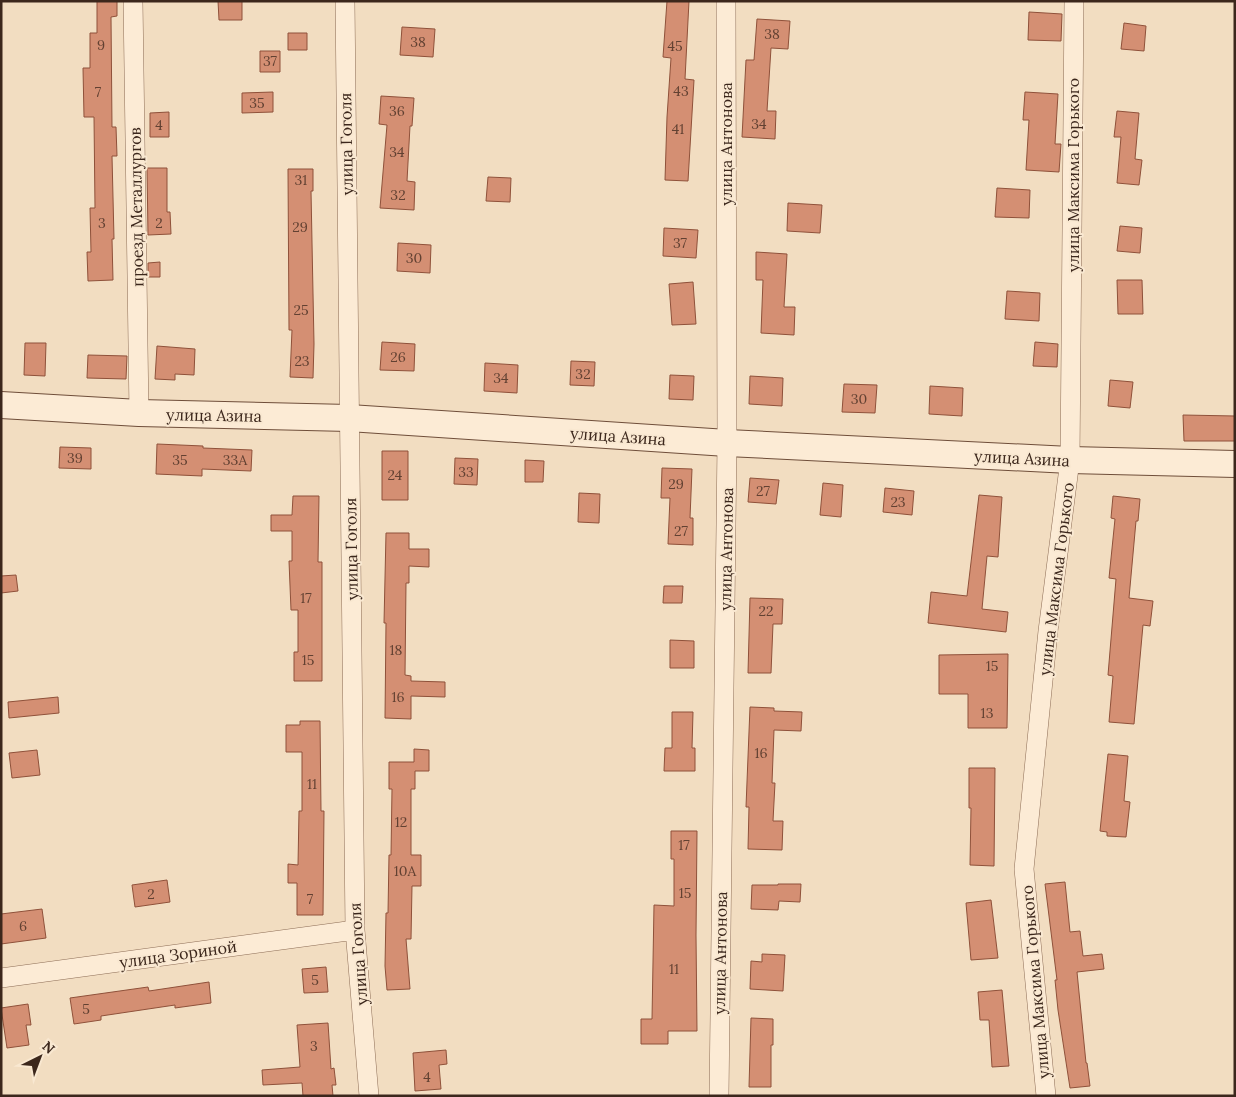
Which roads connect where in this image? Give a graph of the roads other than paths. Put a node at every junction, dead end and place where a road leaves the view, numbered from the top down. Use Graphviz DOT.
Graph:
graph roads {
  1 [pos="133,1"];
  2 [pos="345,1"];
  3 [pos="726,1"];
  4 [pos="1074,1"];
  5 [pos="1,405"];
  6 [pos="139,413"];
  7 [pos="349,418"];
  8 [pos="727,443"];
  9 [pos="1070,460"];
  10 [pos="1235,464"];
  11 [pos="355,930"];
  12 [pos="1,978"];
  13 [pos="369,1096"];
  14 [pos="718,1096"];
  15 [pos="1046,1096"];
  1 -- 6 [label="street, проезд Металлургов"];
  2 -- 7 [label="street, улица Гоголя"];
  3 -- 8 [label="street, улица Антонова"];
  4 -- 9 [label="street, улица Максима Горького"];
  5 -- 6 [label="main road, улица Азина"];
  6 -- 7 [label="main road, улица Азина"];
  7 -- 8 [label="main road, улица Азина"];
  7 -- 11 [label="street, улица Гоголя"];
  8 -- 9 [label="main road, улица Азина"];
  8 -- 14 [label="street, улица Антонова"];
  9 -- 10 [label="main road, улица Азина"];
  9 -- 15 [label="street, улица Максима Горького"];
  11 -- 12 [label="street, улица Зориной"];
  11 -- 13 [label="street, улица Гоголя"];
}
